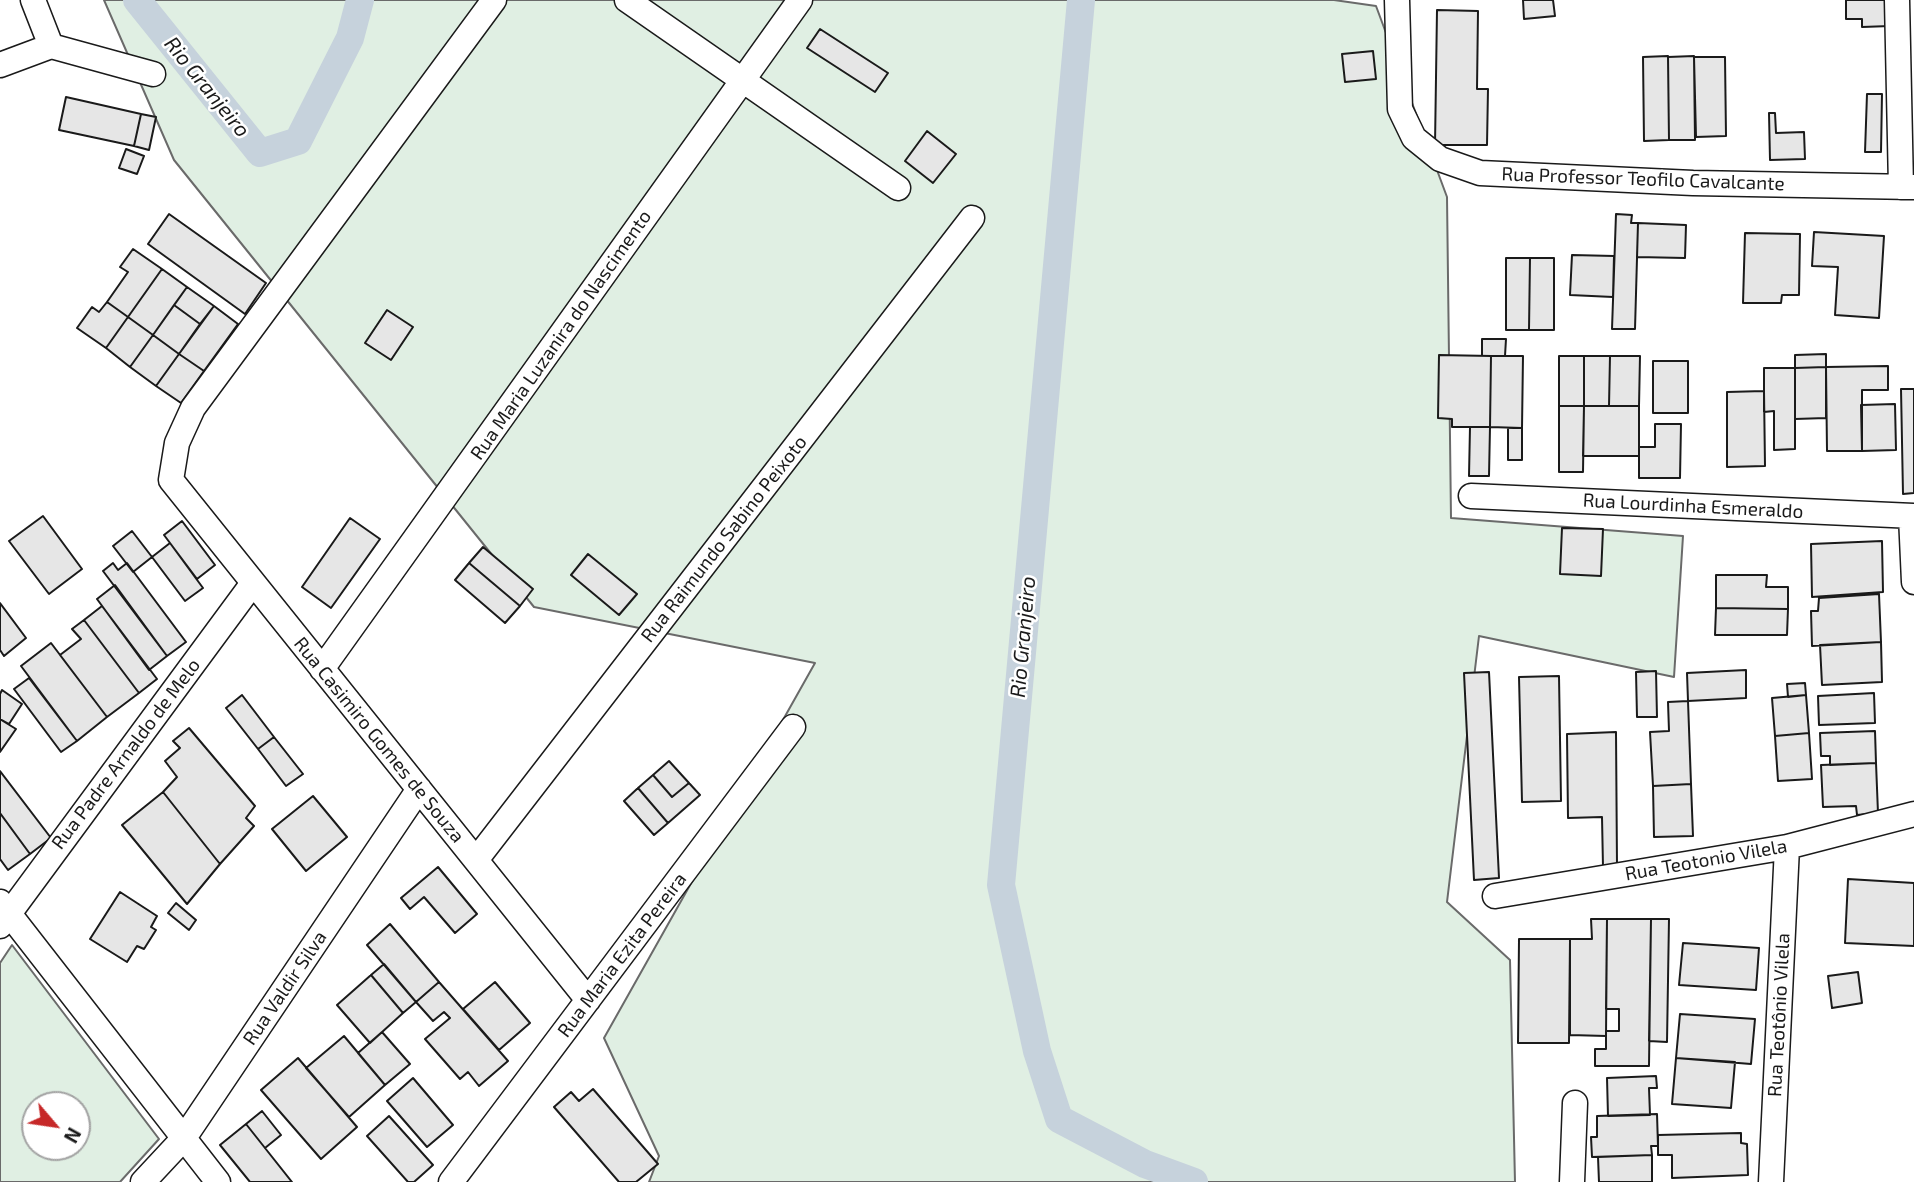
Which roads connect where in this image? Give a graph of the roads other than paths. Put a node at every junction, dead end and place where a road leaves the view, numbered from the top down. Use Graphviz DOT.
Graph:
graph roads {
  1 [pos="33,0"];
  2 [pos="494,0"];
  3 [pos="627,0"];
  4 [pos="800,0"];
  5 [pos="1397,0"];
  6 [pos="1897,0"];
  7 [pos="51,46"];
  8 [pos="0,65"];
  9 [pos="153,74"];
  10 [pos="743,80"];
  11 [pos="1908,187"];
  12 [pos="898,188"];
  13 [pos="972,218"];
  14 [pos="1471,496"];
  15 [pos="1913,516"];
  16 [pos="1914,582"];
  17 [pos="253,583"];
  18 [pos="322,669"];
  19 [pos="793,727"];
  20 [pos="419,789"];
  21 [pos="1914,814"];
  22 [pos="1787,847"];
  23 [pos="476,860"];
  24 [pos="1495,896"];
  25 [pos="3,914"];
  26 [pos="588,1000"];
  27 [pos="1575,1103"];
  28 [pos="184,1138"];
  29 [pos="143,1182"];
  30 [pos="218,1182"];
  31 [pos="451,1182"];
  32 [pos="1572,1182"];
  33 [pos="1771,1182"];
  1 -- 7 [label="street"];
  2 -- 17 [label="street, Rua Casimiro Gomes de Souza"];
  3 -- 10 [label="street"];
  4 -- 10 [label="street, Rua Maria Luzanira do Nascimento"];
  5 -- 11 [label="street, Rua Professor Teofilo Cavalcante"];
  6 -- 11 [label="street"];
  7 -- 8 [label="street"];
  7 -- 9 [label="street"];
  10 -- 12 [label="street"];
  10 -- 18 [label="street, Rua Maria Luzanira do Nascimento"];
  13 -- 23 [label="street, Rua Raimundo Sabino Peixoto"];
  14 -- 15 [label="street, Rua Lourdinha Esmeraldo"];
  15 -- 16 [label="street"];
  17 -- 18 [label="street, Rua Casimiro Gomes de Souza"];
  17 -- 25 [label="street, Rua Padre Arnaldo de Melo"];
  18 -- 20 [label="street, Rua Casimiro Gomes de Souza"];
  19 -- 26 [label="street, Rua Maria Ezita Pereira"];
  20 -- 23 [label="street, Rua Casimiro Gomes de Souza"];
  20 -- 28 [label="street, Rua Valdir Silva"];
  21 -- 22 [label="street, Rua Teotonio Vilela"];
  22 -- 24 [label="street, Rua Teotonio Vilela"];
  22 -- 33 [label="street, Rua Teotônio Vilela"];
  23 -- 26 [label="street, Rua Casimiro Gomes de Souza"];
  25 -- 28 [label="street"];
  26 -- 31 [label="street, Rua Maria Ezita Pereira"];
  27 -- 32 [label="street"];
  28 -- 29 [label="street, Rua Valdir Silva"];
  28 -- 30 [label="street"];
}
